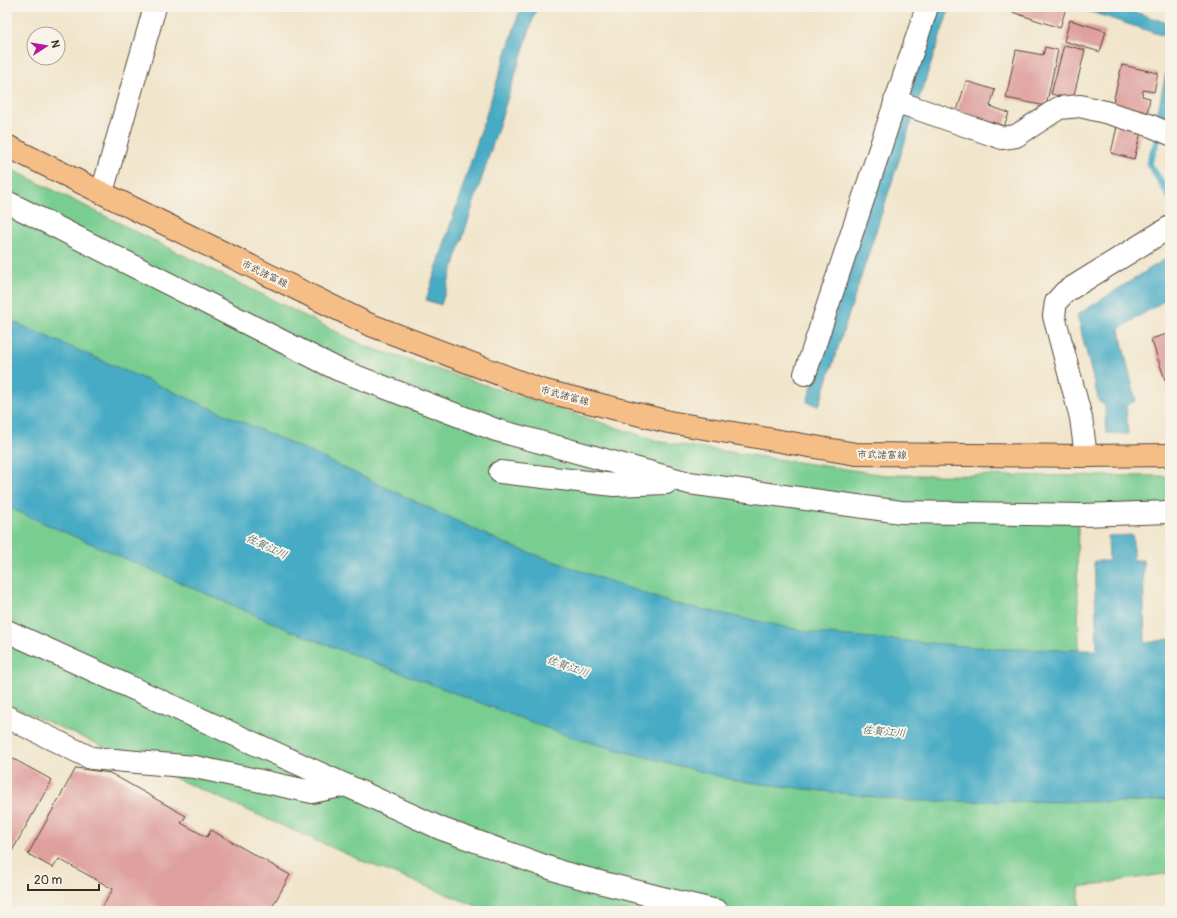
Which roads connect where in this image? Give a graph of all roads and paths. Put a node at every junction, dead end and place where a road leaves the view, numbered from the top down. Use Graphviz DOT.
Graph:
graph roads {
  1 [pos="155,7"];
  2 [pos="926,7"];
  3 [pos="897,102"];
  4 [pos="1162,131"];
  5 [pos="7,146"];
  6 [pos="102,192"];
  7 [pos="7,202"];
  8 [pos="1170,226"];
  9 [pos="805,374"];
  10 [pos="1086,456"];
  11 [pos="1170,456"];
  12 [pos="500,472"];
  13 [pos="689,482"];
  14 [pos="1170,512"];
  15 [pos="7,632"];
  16 [pos="7,717"];
  17 [pos="346,785"];
  18 [pos="717,911"];
  1 -- 6 [label="street"];
  2 -- 3 [label="street"];
  3 -- 4 [label="street"];
  3 -- 9 [label="street"];
  5 -- 6 [label="main road, 市武諸富線"];
  6 -- 10 [label="main road, 市武諸富線"];
  7 -- 13 [label="street"];
  8 -- 10 [label="street"];
  10 -- 11 [label="main road, 市武諸富線"];
  12 -- 13 [label="street"];
  13 -- 14 [label="street"];
  15 -- 17 [label="street"];
  16 -- 17 [label="street"];
  17 -- 18 [label="street"];
}
